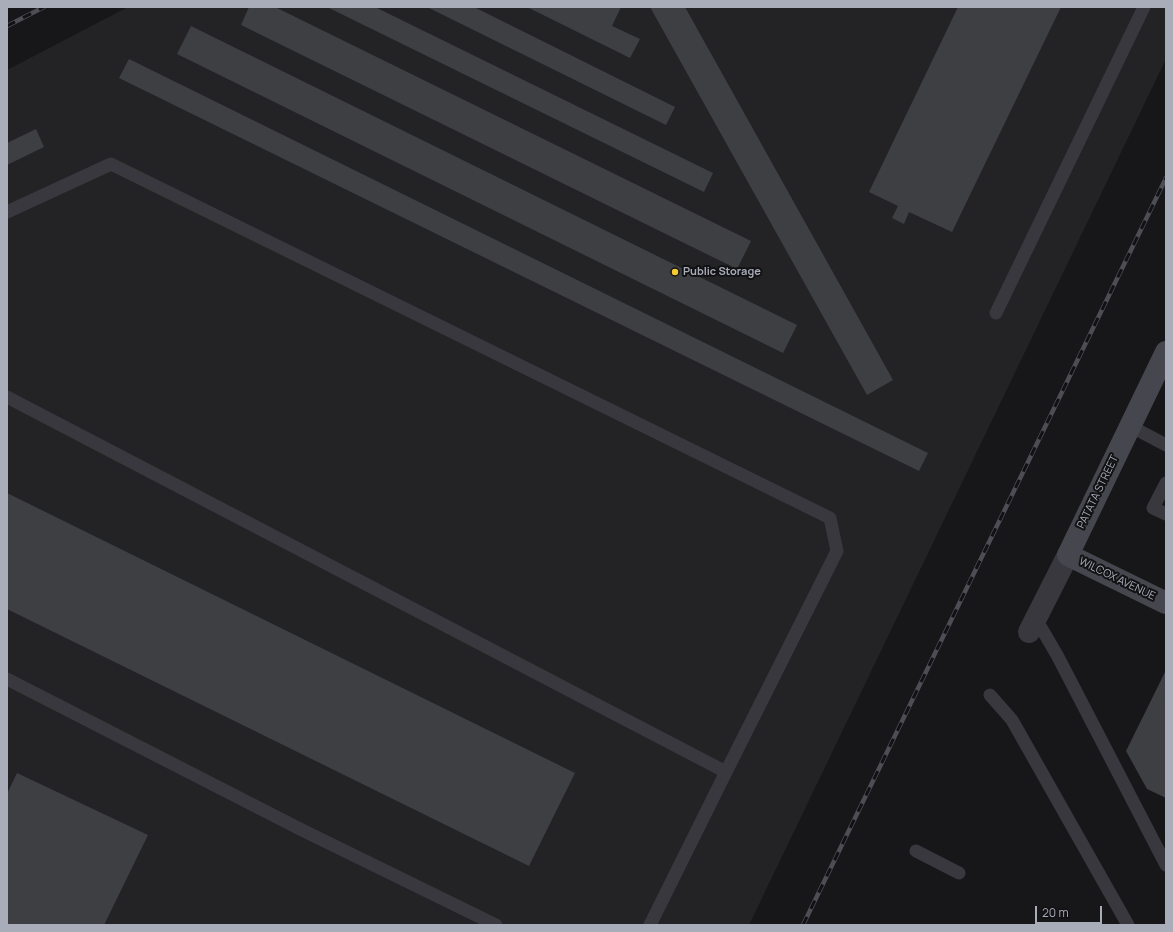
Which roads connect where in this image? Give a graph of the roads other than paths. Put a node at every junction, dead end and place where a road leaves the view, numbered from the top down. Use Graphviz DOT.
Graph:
graph roads {
  1 [pos="1144,7"];
  2 [pos="7,212"];
  3 [pos="996,313"];
  4 [pos="1166,352"];
  5 [pos="7,397"];
  6 [pos="1130,426"];
  7 [pos="1166,445"];
  8 [pos="1166,483"];
  9 [pos="1166,514"];
  10 [pos="1068,555"];
  11 [pos="1166,603"];
  12 [pos="1032,625"];
  13 [pos="7,679"];
  14 [pos="990,695"];
  15 [pos="726,772"];
  16 [pos="916,851"];
  17 [pos="1166,865"];
  18 [pos="959,873"];
  19 [pos="496,925"];
  20 [pos="650,925"];
  21 [pos="1128,925"];
  1 -- 3 [label="lane"];
  2 -- 15 [label="lane"];
  4 -- 6 [label="street, PATATA STREET"];
  5 -- 15 [label="lane"];
  6 -- 7 [label="lane"];
  6 -- 10 [label="street, PATATA STREET"];
  8 -- 9 [label="lane"];
  10 -- 11 [label="street, WILCOX AVENUE"];
  10 -- 12 [label="street, PATATA STREET"];
  12 -- 17 [label="lane"];
  13 -- 19 [label="lane"];
  14 -- 21 [label="lane"];
  15 -- 20 [label="lane"];
  16 -- 18 [label="lane"];
}
